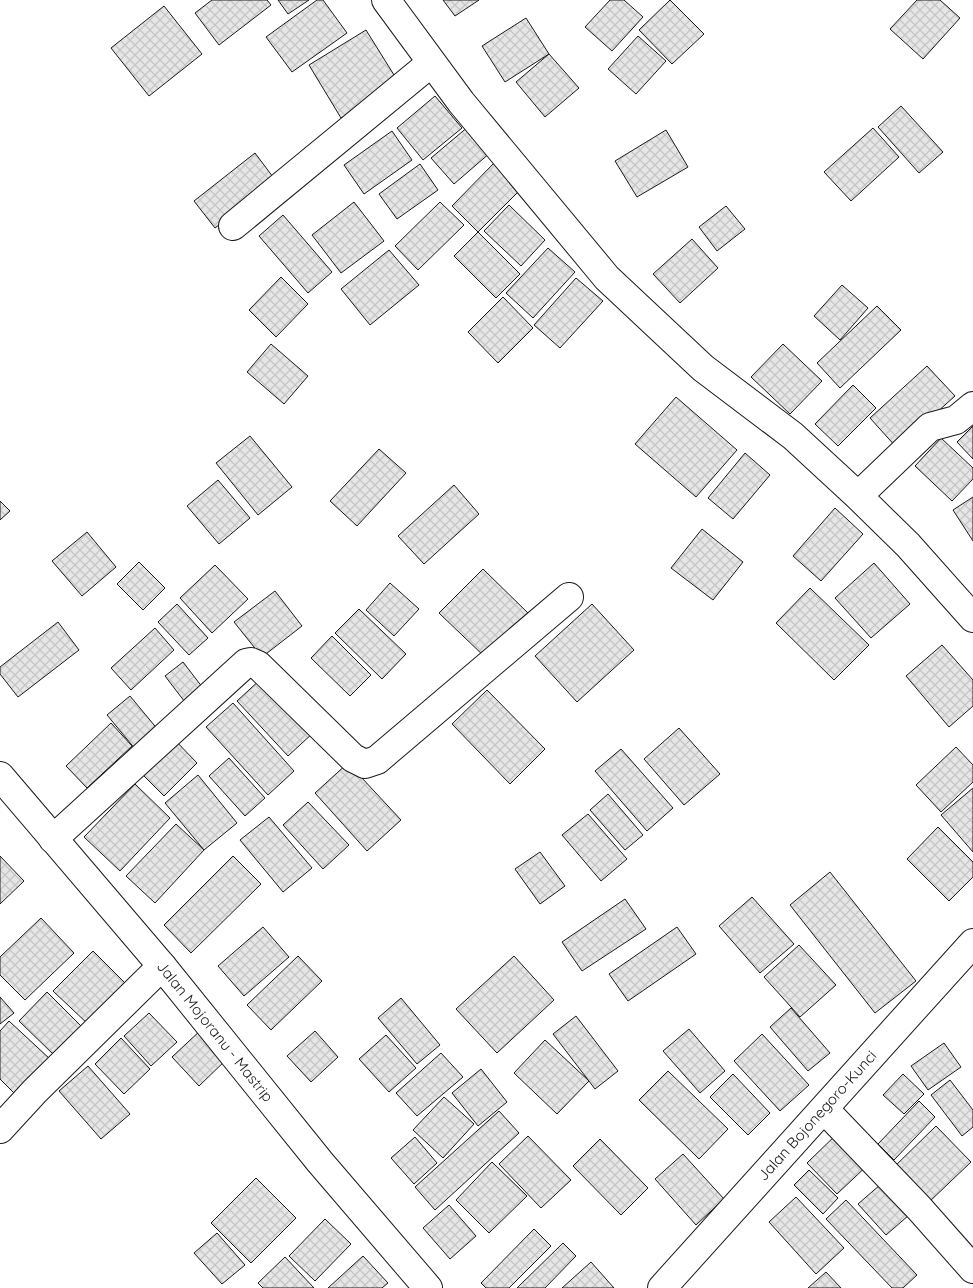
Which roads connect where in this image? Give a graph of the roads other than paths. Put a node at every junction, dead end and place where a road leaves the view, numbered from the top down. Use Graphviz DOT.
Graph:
graph roads {
  1 [pos="386,0"];
  2 [pos="431,63"];
  3 [pos="233,226"];
  4 [pos="973,406"];
  5 [pos="858,496"];
  6 [pos="568,597"];
  7 [pos="973,618"];
  8 [pos="0,776"];
  9 [pos="53,839"];
  10 [pos="973,944"];
  11 [pos="162,966"];
  12 [pos="825,1110"];
  13 [pos="0,1129"];
  14 [pos="973,1269"];
  15 [pos="428,1288"];
  16 [pos="662,1288"];
  1 -- 2 [label="street"];
  2 -- 3 [label="street"];
  2 -- 5 [label="street"];
  4 -- 5 [label="street"];
  5 -- 7 [label="street"];
  6 -- 9 [label="street"];
  8 -- 9 [label="street, Jalan Mojoranu - Mastrip"];
  9 -- 11 [label="street, Jalan Mojoranu - Mastrip"];
  10 -- 12 [label="street, Jalan Bojonegoro-Kunci"];
  11 -- 13 [label="street"];
  11 -- 15 [label="street, Jalan Mojoranu - Mastrip"];
  12 -- 14 [label="street"];
  12 -- 16 [label="street, Jalan Bojonegoro-Kunci"];
}
